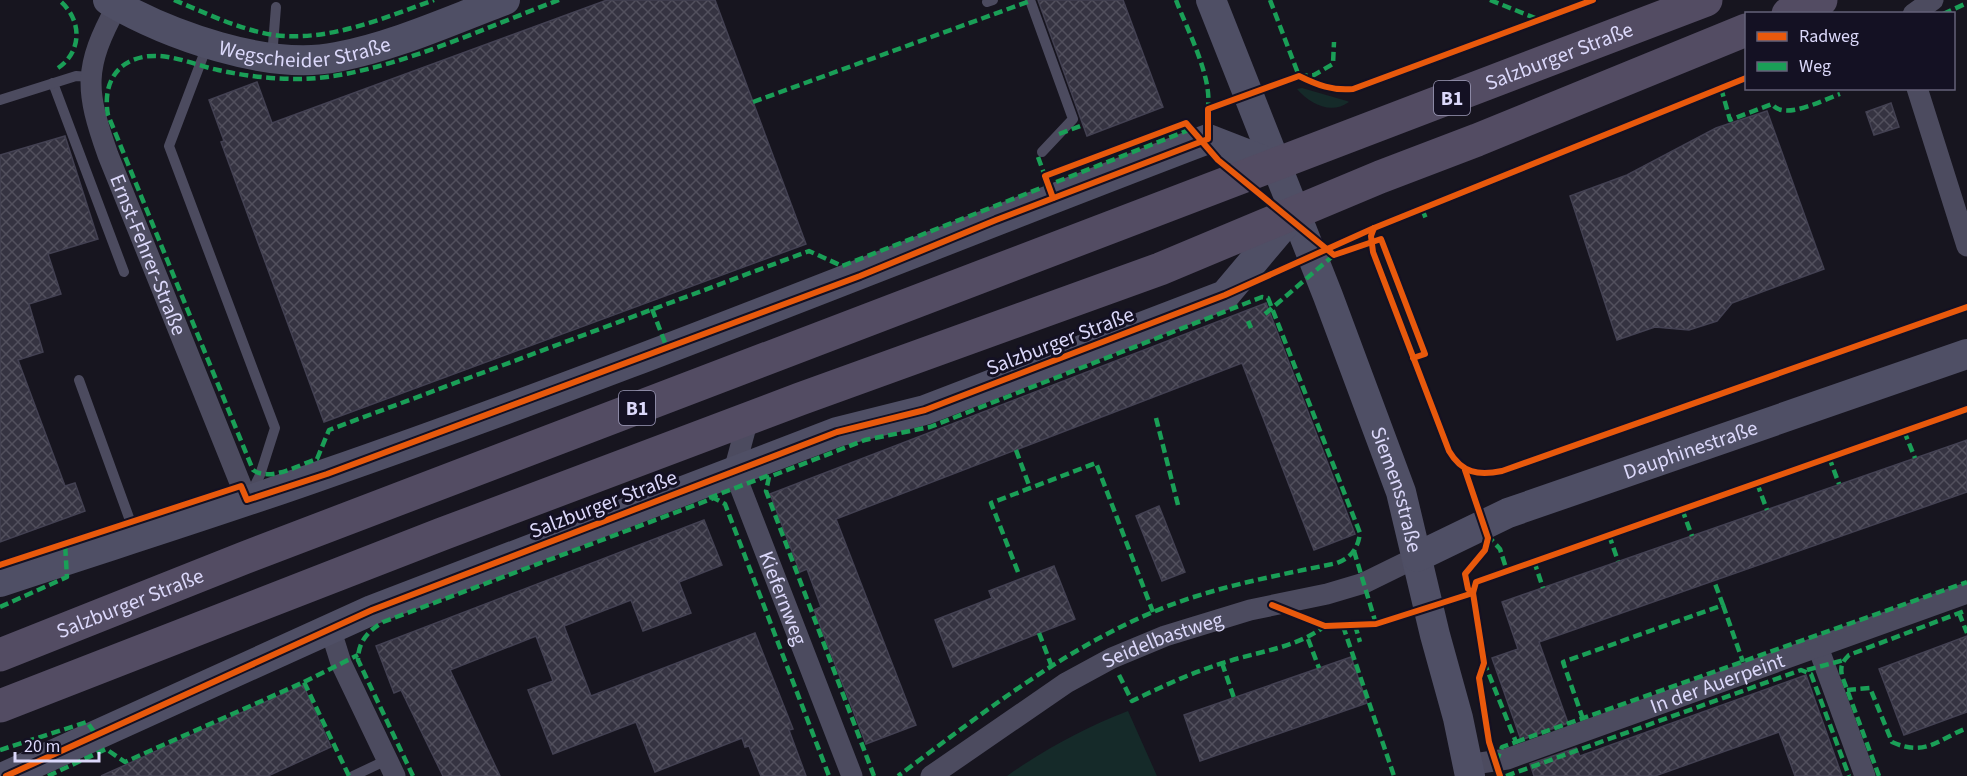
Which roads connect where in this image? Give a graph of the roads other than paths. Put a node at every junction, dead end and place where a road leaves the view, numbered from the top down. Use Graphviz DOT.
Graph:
graph roads {
  1 [pos="506,0"];
  2 [pos="1030,0"];
  3 [pos="1210,0"];
  4 [pos="1706,0"];
  5 [pos="1821,0"];
  6 [pos="1933,0"];
  7 [pos="112,3"];
  8 [pos="276,7"];
  9 [pos="1793,12"];
  10 [pos="1916,12"];
  11 [pos="1745,30"];
  12 [pos="208,43"];
  13 [pos="272,58"];
  14 [pos="90,77"];
  15 [pos="53,83"];
  16 [pos="1918,90"];
  17 [pos="0,100"];
  18 [pos="1042,152"];
  19 [pos="1275,165"];
  20 [pos="1294,213"];
  21 [pos="1967,246"];
  22 [pos="124,272"];
  23 [pos="1967,354"];
  24 [pos="79,380"];
  25 [pos="748,419"];
  26 [pos="734,471"];
  27 [pos="247,500"];
  28 [pos="136,538"];
  29 [pos="1417,557"];
  30 [pos="0,582"];
  31 [pos="1967,593"];
  32 [pos="330,628"];
  33 [pos="1818,647"];
  34 [pos="0,655"];
  35 [pos="0,706"];
  36 [pos="391,768"];
  37 [pos="1468,770"];
  38 [pos="6,776"];
  39 [pos="353,776"];
  40 [pos="852,776"];
  41 [pos="931,776"];
  42 [pos="1865,776"];
  1 -- 13 [label="street, Wegscheider Straße"];
  2 -- 18 [label="lane"];
  3 -- 19 [label="street"];
  4 -- 19 [label="main road, Salzburger Straße / B1"];
  5 -- 9 [label="main road"];
  6 -- 10 [label="street"];
  7 -- 12 [label="street, Wegscheider Straße"];
  7 -- 14 [label="street, Ernst-Fehrer-Straße"];
  8 -- 13 [label="lane"];
  11 -- 20 [label="main road, Salzburger Straße / B1"];
  12 -- 13 [label="street, Wegscheider Straße"];
  12 -- 27 [label="lane"];
  14 -- 15 [label="lane"];
  14 -- 27 [label="street, Ernst-Fehrer-Straße"];
  15 -- 17 [label="lane"];
  15 -- 22 [label="lane"];
  16 -- 21 [label="street"];
  19 -- 20 [label="street"];
  19 -- 27 [label="street"];
  19 -- 34 [label="main road, Salzburger Straße / B1"];
  20 -- 25 [label="main road, Salzburger Straße / B1"];
  20 -- 26 [label="street, Salzburger Straße"];
  20 -- 29 [label="street, Siemensstraße"];
  23 -- 29 [label="street, Dauphinestraße"];
  24 -- 28 [label="lane"];
  25 -- 26 [label="street"];
  25 -- 35 [label="main road, Salzburger Straße / B1"];
  26 -- 32 [label="street, Salzburger Straße"];
  26 -- 40 [label="street, Kiefernweg"];
  27 -- 28 [label="street"];
  28 -- 30 [label="street"];
  29 -- 37 [label="street, Siemensstraße"];
  29 -- 41 [label="street, Seidelbastweg"];
  31 -- 33 [label="street, In der Auerpeint"];
  32 -- 36 [label="street"];
  32 -- 38 [label="street, Salzburger Straße"];
  33 -- 37 [label="street, In der Auerpeint"];
  33 -- 42 [label="street"];
  36 -- 39 [label="lane"];
}
